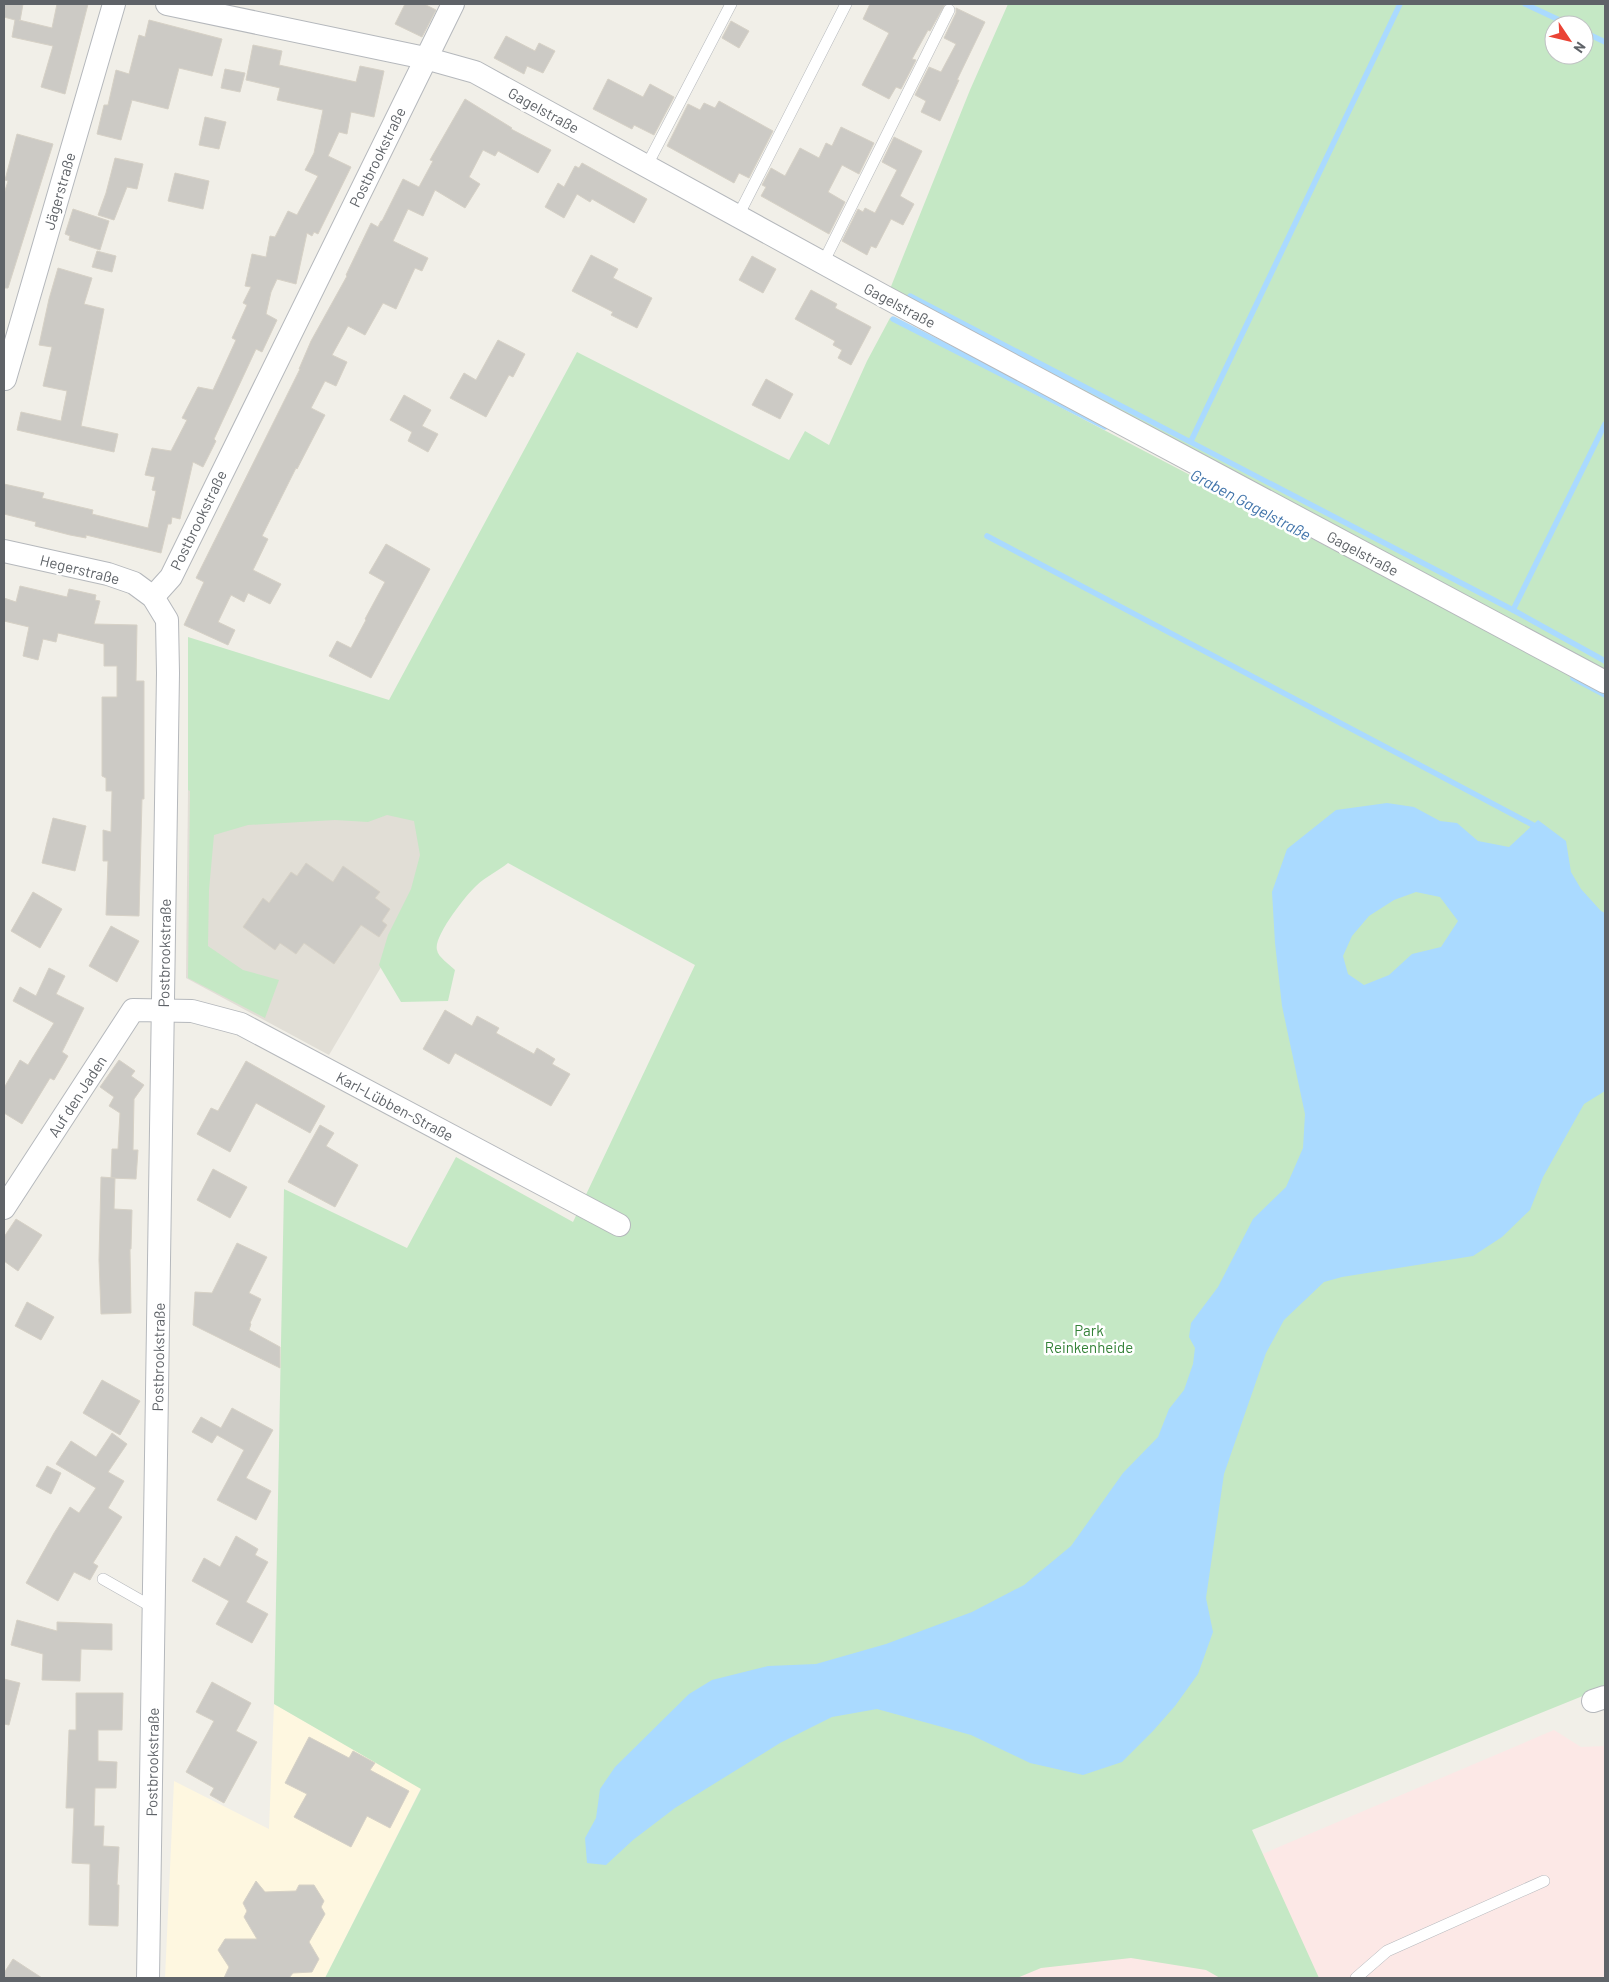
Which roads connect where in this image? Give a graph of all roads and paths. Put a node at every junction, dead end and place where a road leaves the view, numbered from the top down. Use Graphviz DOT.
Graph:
graph roads {
  1 [pos="114,4"];
  2 [pos="167,4"];
  3 [pos="453,4"];
  4 [pos="731,4"];
  5 [pos="846,4"];
  6 [pos="950,10"];
  7 [pos="425,58"];
  8 [pos="646,166"];
  9 [pos="738,216"];
  10 [pos="823,263"];
  11 [pos="5,379"];
  12 [pos="4,551"];
  13 [pos="153,597"];
  14 [pos="1605,682"];
  15 [pos="163,1010"];
  16 [pos="4,1208"];
  17 [pos="619,1225"];
  18 [pos="103,1579"];
  19 [pos="154,1608"];
  20 [pos="1544,1881"];
  21 [pos="148,1978"];
  22 [pos="1356,1978"];
  1 -- 11 [label="street, Jägerstraße"];
  2 -- 7 [label="street, Gagelstraße"];
  3 -- 7 [label="street, Postbrookstraße"];
  4 -- 8 [label="lane"];
  5 -- 9 [label="lane"];
  6 -- 10 [label="lane"];
  7 -- 8 [label="street, Gagelstraße"];
  7 -- 13 [label="street, Postbrookstraße"];
  8 -- 9 [label="street, Gagelstraße"];
  9 -- 10 [label="street, Gagelstraße"];
  10 -- 14 [label="street, Gagelstraße"];
  12 -- 13 [label="street, Hegerstraße"];
  13 -- 15 [label="street, Postbrookstraße"];
  15 -- 16 [label="street, Auf den Jaden"];
  15 -- 17 [label="street, Karl-Lübben-Straße"];
  15 -- 19 [label="street, Postbrookstraße"];
  18 -- 19 [label="lane"];
  19 -- 21 [label="street, Postbrookstraße"];
  20 -- 22 [label="lane"];
}
